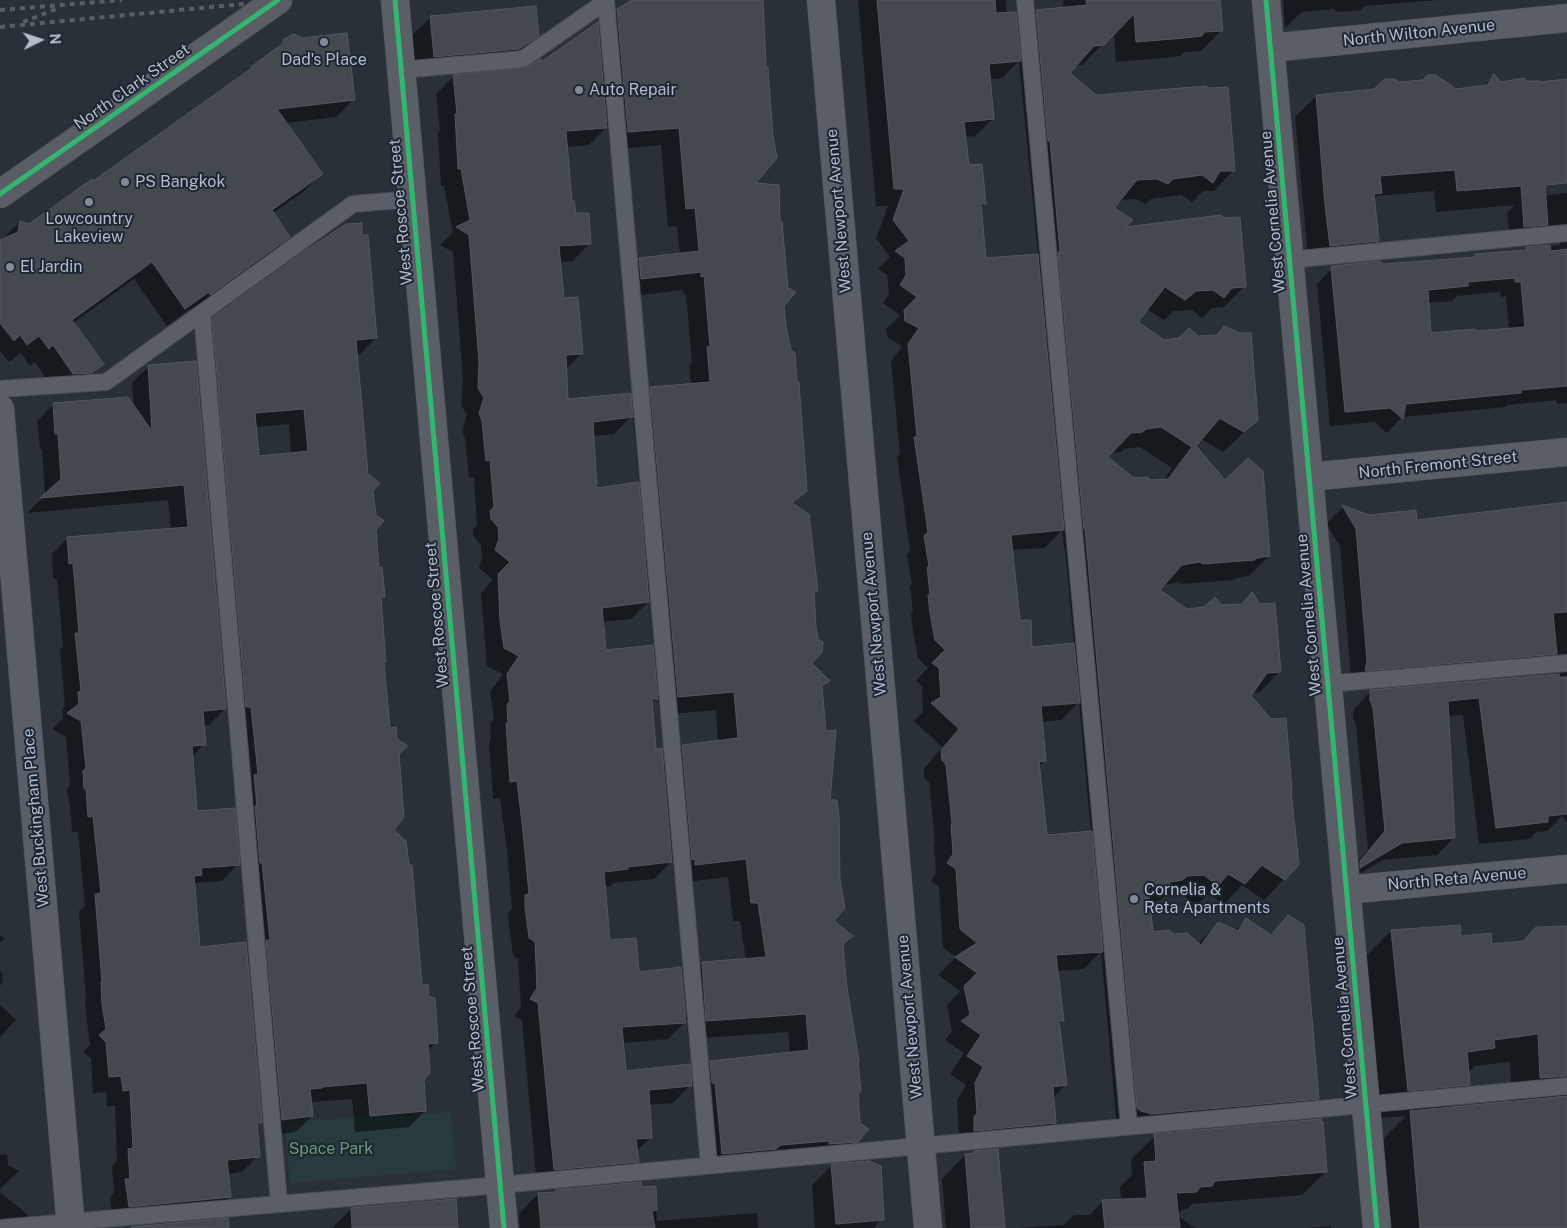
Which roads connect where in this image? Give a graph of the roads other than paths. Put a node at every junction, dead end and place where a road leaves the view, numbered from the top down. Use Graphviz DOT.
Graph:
graph roads {
  1 [pos="278,0"];
  2 [pos="395,0"];
  3 [pos="821,0"];
  4 [pos="1024,0"];
  5 [pos="1266,0"];
  6 [pos="1567,18"];
  7 [pos="1270,48"];
  8 [pos="401,70"];
  9 [pos="0,194"];
  10 [pos="413,199"];
  11 [pos="1567,233"];
  12 [pos="1289,260"];
  13 [pos="202,313"];
  14 [pos="0,390"];
  15 [pos="0,409"];
  16 [pos="1567,452"];
  17 [pos="1309,477"];
  18 [pos="6,556"];
  19 [pos="1567,664"];
  20 [pos="1328,684"];
  21 [pos="1567,869"];
  22 [pos="1346,890"];
  23 [pos="1567,1086"];
  24 [pos="1365,1104"];
  25 [pos="1129,1126"];
  26 [pos="921,1146"];
  27 [pos="709,1165"];
  28 [pos="500,1184"];
  29 [pos="279,1204"];
  30 [pos="71,1225"];
  31 [pos="0,1228"];
  32 [pos="504,1228"];
  33 [pos="928,1228"];
  34 [pos="1377,1228"];
  1 -- 9 [label="main road, North Clark Street"];
  2 -- 8 [label="street, West Roscoe Street"];
  3 -- 26 [label="street, West Newport Avenue"];
  4 -- 25 [label="lane"];
  5 -- 7 [label="street, West Cornelia Avenue"];
  6 -- 7 [label="street, North Wilton Avenue"];
  7 -- 12 [label="street, West Cornelia Avenue"];
  8 -- 10 [label="street, West Roscoe Street"];
  8 -- 27 [label="lane"];
  10 -- 13 [label="lane"];
  10 -- 28 [label="street, West Roscoe Street"];
  11 -- 12 [label="lane"];
  12 -- 17 [label="street, West Cornelia Avenue"];
  13 -- 14 [label="lane"];
  13 -- 29 [label="lane"];
  15 -- 18 [label="street, West Buckingham Place"];
  16 -- 17 [label="street, North Fremont Street"];
  17 -- 20 [label="street, West Cornelia Avenue"];
  18 -- 30 [label="street, West Buckingham Place"];
  19 -- 20 [label="lane"];
  20 -- 22 [label="street, West Cornelia Avenue"];
  21 -- 22 [label="street, North Reta Avenue"];
  22 -- 24 [label="street, West Cornelia Avenue"];
  23 -- 24 [label="lane"];
  24 -- 25 [label="lane"];
  24 -- 34 [label="street, West Cornelia Avenue"];
  25 -- 26 [label="lane"];
  26 -- 27 [label="lane"];
  26 -- 33 [label="street, West Newport Avenue"];
  27 -- 28 [label="lane"];
  28 -- 29 [label="lane"];
  28 -- 32 [label="street, West Roscoe Street"];
  29 -- 30 [label="lane"];
  30 -- 31 [label="lane"];
}
